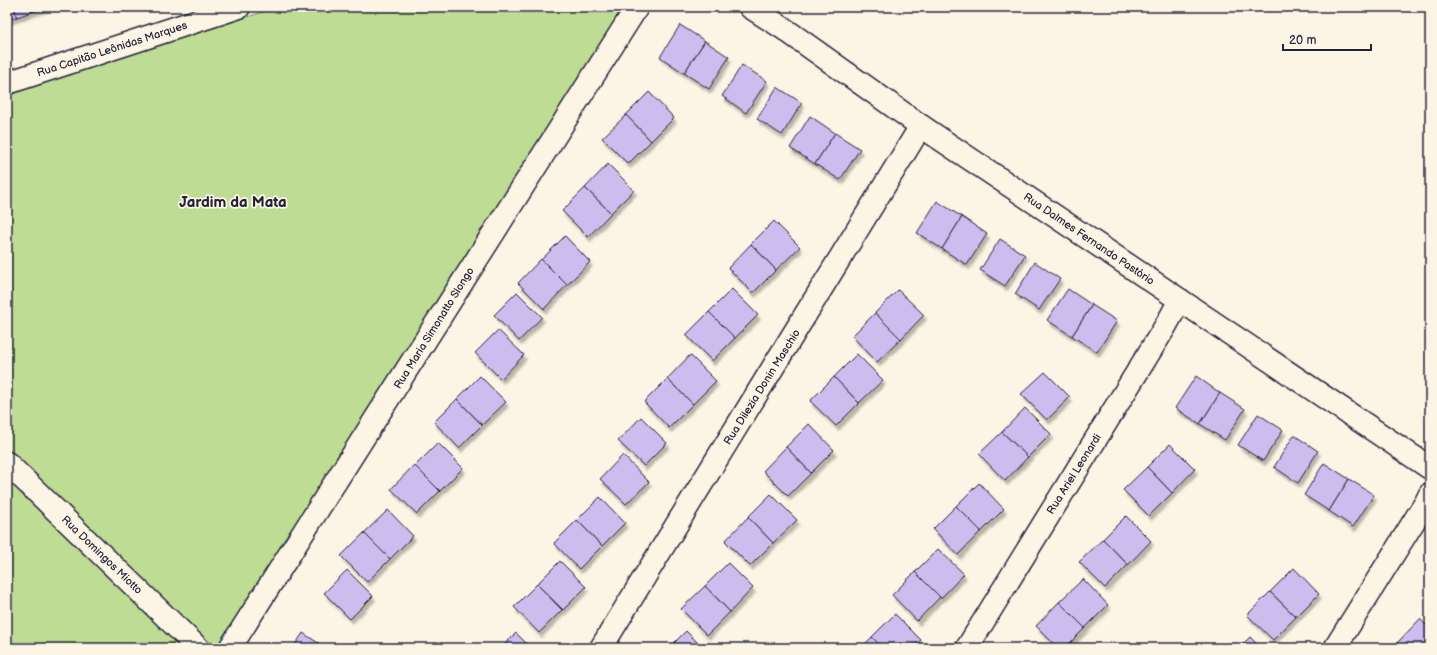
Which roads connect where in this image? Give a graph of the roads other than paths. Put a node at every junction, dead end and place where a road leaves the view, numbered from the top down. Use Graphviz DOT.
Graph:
graph roads {
  1 [pos="239,7"];
  2 [pos="637,7"];
  3 [pos="750,7"];
  4 [pos="7,83"];
  5 [pos="922,126"];
  6 [pos="1180,300"];
  7 [pos="7,463"];
  8 [pos="1430,468"];
  9 [pos="1430,494"];
  10 [pos="198,648"];
  11 [pos="230,648"];
  12 [pos="601,648"];
  13 [pos="967,648"];
  14 [pos="1335,648"];
  1 -- 4 [label="street, Rua Capitão Leônidas Marques"];
  2 -- 11 [label="street, Rua Maria Simonatto Slongo"];
  3 -- 5 [label="street, Rua Dalmes Fernando Pastório"];
  5 -- 6 [label="street, Rua Dalmes Fernando Pastório"];
  5 -- 12 [label="street, Rua Dilezia Donin Maschio"];
  6 -- 8 [label="street, Rua Dalmes Fernando Pastório"];
  6 -- 13 [label="street, Rua Ariel Leonardi"];
  7 -- 10 [label="street, Rua Domingos Miotto"];
  9 -- 14 [label="street"];
}
